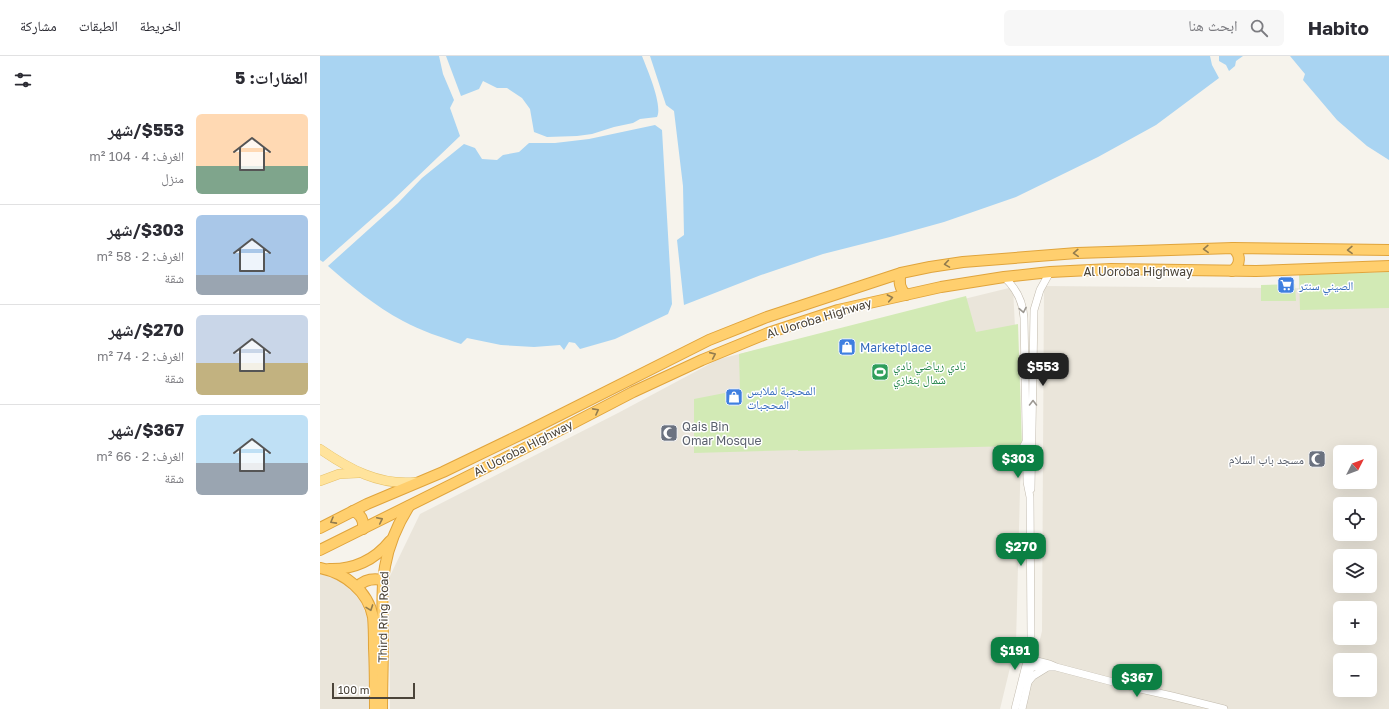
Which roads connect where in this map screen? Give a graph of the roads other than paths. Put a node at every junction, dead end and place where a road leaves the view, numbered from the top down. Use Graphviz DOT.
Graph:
graph roads {
  1 [pos="1232,248"];
  2 [pos="1389,250"];
  3 [pos="1389,266"];
  4 [pos="1232,271"];
  5 [pos="1050,272"];
  6 [pos="901,273"];
  7 [pos="1004,277"];
  8 [pos="906,295"];
  9 [pos="1026,442"];
  10 [pos="321,452"];
  11 [pos="1013,459"];
  12 [pos="360,473"];
  13 [pos="320,481"];
  14 [pos="419,482"];
  15 [pos="1030,497"];
  16 [pos="409,506"];
  17 [pos="353,511"];
  18 [pos="320,528"];
  19 [pos="363,529"];
  20 [pos="392,537"];
  21 [pos="320,550"];
  22 [pos="324,568"];
  23 [pos="382,580"];
  24 [pos="357,587"];
  25 [pos="1032,640"];
  26 [pos="1029,663"];
  27 [pos="1048,665"];
  28 [pos="1027,686"];
  29 [pos="375,709"];
  30 [pos="382,709"];
  31 [pos="1014,709"];
  32 [pos="1022,709"];
  33 [pos="1224,709"];
  2 -- 1 [label="highway, Al Uoroba Highway, one-way"];
  1 -- 4 [label="highway"];
  1 -- 6 [label="highway, Al Uoroba Highway, one-way"];
  3 -- 4 [label="highway, Al Uoroba Highway"];
  4 -- 5 [label="highway, Al Uoroba Highway"];
  5 -- 7 [label="highway, Al Uoroba Highway"];
  15 -- 5 [label="street, one-way"];
  6 -- 8 [label="highway"];
  6 -- 14 [label="highway, Al Uoroba Highway"];
  7 -- 8 [label="highway, Al Uoroba Highway"];
  7 -- 9 [label="street, one-way"];
  16 -- 8 [label="highway, Al Uoroba Highway, one-way"];
  9 -- 11 [label="street"];
  9 -- 15 [label="street"];
  10 -- 12 [label="main road"];
  12 -- 13 [label="main road"];
  12 -- 14 [label="main road"];
  14 -- 17 [label="highway, Al Uoroba Highway"];
  15 -- 25 [label="street"];
  19 -- 16 [label="highway, Al Uoroba Highway, one-way"];
  16 -- 20 [label="highway, Third Ring Road"];
  17 -- 18 [label="highway, Al Uoroba Highway, one-way"];
  17 -- 19 [label="highway"];
  19 -- 21 [label="highway, Al Uoroba Highway"];
  20 -- 22 [label="highway"];
  20 -- 23 [label="highway, Third Ring Road"];
  22 -- 24 [label="highway, Third Ring Road"];
  23 -- 24 [label="highway"];
  23 -- 30 [label="highway, Third Ring Road"];
  24 -- 29 [label="highway, Third Ring Road, one-way"];
  25 -- 26 [label="street"];
  25 -- 27 [label="street"];
  26 -- 27 [label="street"];
  26 -- 28 [label="street"];
  26 -- 31 [label="street"];
  27 -- 28 [label="street"];
  27 -- 33 [label="street"];
  28 -- 32 [label="street"];
}
